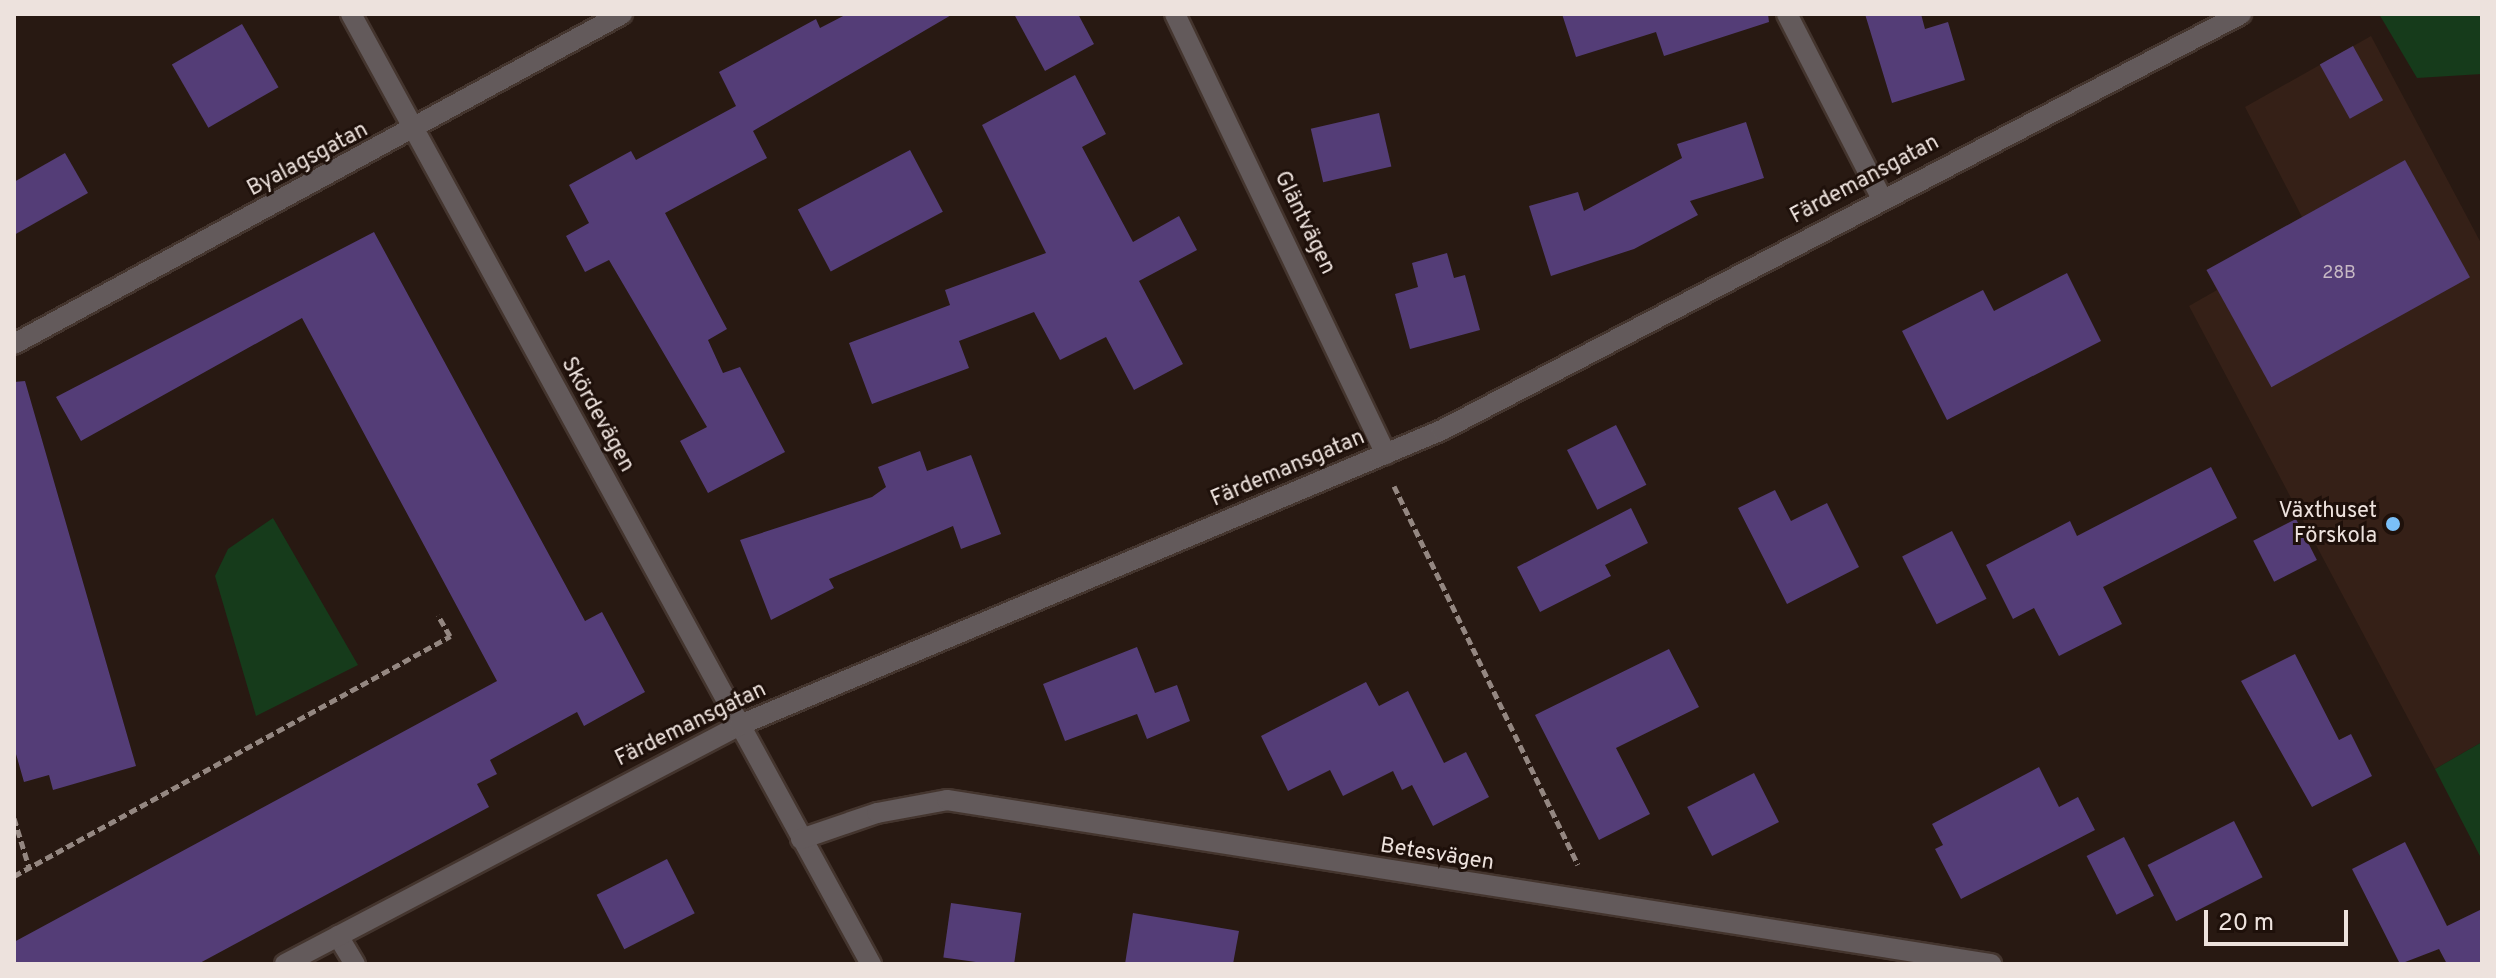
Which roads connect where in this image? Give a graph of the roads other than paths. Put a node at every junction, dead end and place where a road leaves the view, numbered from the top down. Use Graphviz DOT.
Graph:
graph roads {
  1 [pos="351,14"];
  2 [pos="622,14"];
  3 [pos="1175,14"];
  4 [pos="1787,14"];
  5 [pos="2241,14"];
  6 [pos="412,132"];
  7 [pos="1882,199"];
  8 [pos="14,344"];
  9 [pos="1386,454"];
  10 [pos="740,725"];
  11 [pos="801,839"];
  12 [pos="338,936"];
  13 [pos="285,964"];
  14 [pos="355,964"];
  15 [pos="871,964"];
  16 [pos="1991,964"];
  1 -- 6 [label="street, Skördevägen"];
  2 -- 6 [label="street, Byalagsgatan"];
  3 -- 9 [label="street, Gläntvägen"];
  4 -- 7 [label="street"];
  5 -- 7 [label="street, Färdemansgatan"];
  6 -- 8 [label="street, Byalagsgatan"];
  6 -- 10 [label="street, Skördevägen"];
  7 -- 9 [label="street, Färdemansgatan"];
  9 -- 10 [label="street, Färdemansgatan"];
  10 -- 11 [label="street, Skördevägen"];
  10 -- 12 [label="street, Färdemansgatan"];
  11 -- 15 [label="street, Skördevägen"];
  11 -- 16 [label="street, Betesvägen"];
  12 -- 13 [label="street, Färdemansgatan"];
  12 -- 14 [label="street"];
}
